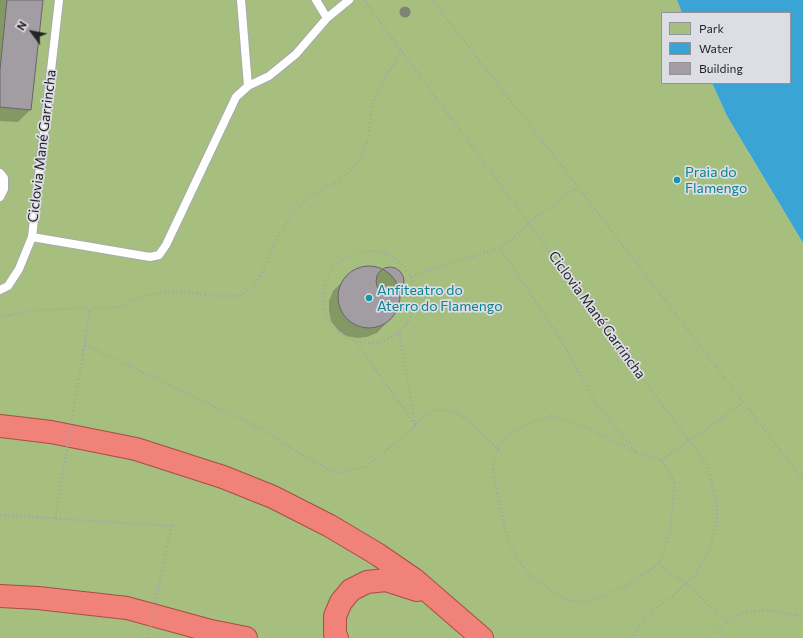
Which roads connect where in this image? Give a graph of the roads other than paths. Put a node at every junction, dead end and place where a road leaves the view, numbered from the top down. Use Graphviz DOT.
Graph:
graph roads {
  1 [pos="59,0"];
  2 [pos="241,0"];
  3 [pos="316,0"];
  4 [pos="349,0"];
  5 [pos="327,18"];
  6 [pos="248,86"];
  7 [pos="0,173"];
  8 [pos="0,197"];
  9 [pos="32,237"];
  10 [pos="0,290"];
  11 [pos="0,426"];
  12 [pos="0,596"];
  13 [pos="433,597"];
  14 [pos="246,638"];
  15 [pos="337,638"];
  16 [pos="482,638"];
  1 -- 9 [label="lane, Ciclovia Mané Garrincha"];
  2 -- 6 [label="lane"];
  3 -- 5 [label="lane"];
  4 -- 5 [label="lane"];
  5 -- 6 [label="lane"];
  6 -- 9 [label="lane"];
  7 -- 8 [label="lane"];
  9 -- 10 [label="lane, Ciclovia Mané Garrincha"];
  11 -- 13 [label="highway"];
  12 -- 14 [label="highway"];
  13 -- 15 [label="highway"];
  13 -- 16 [label="highway"];
}
